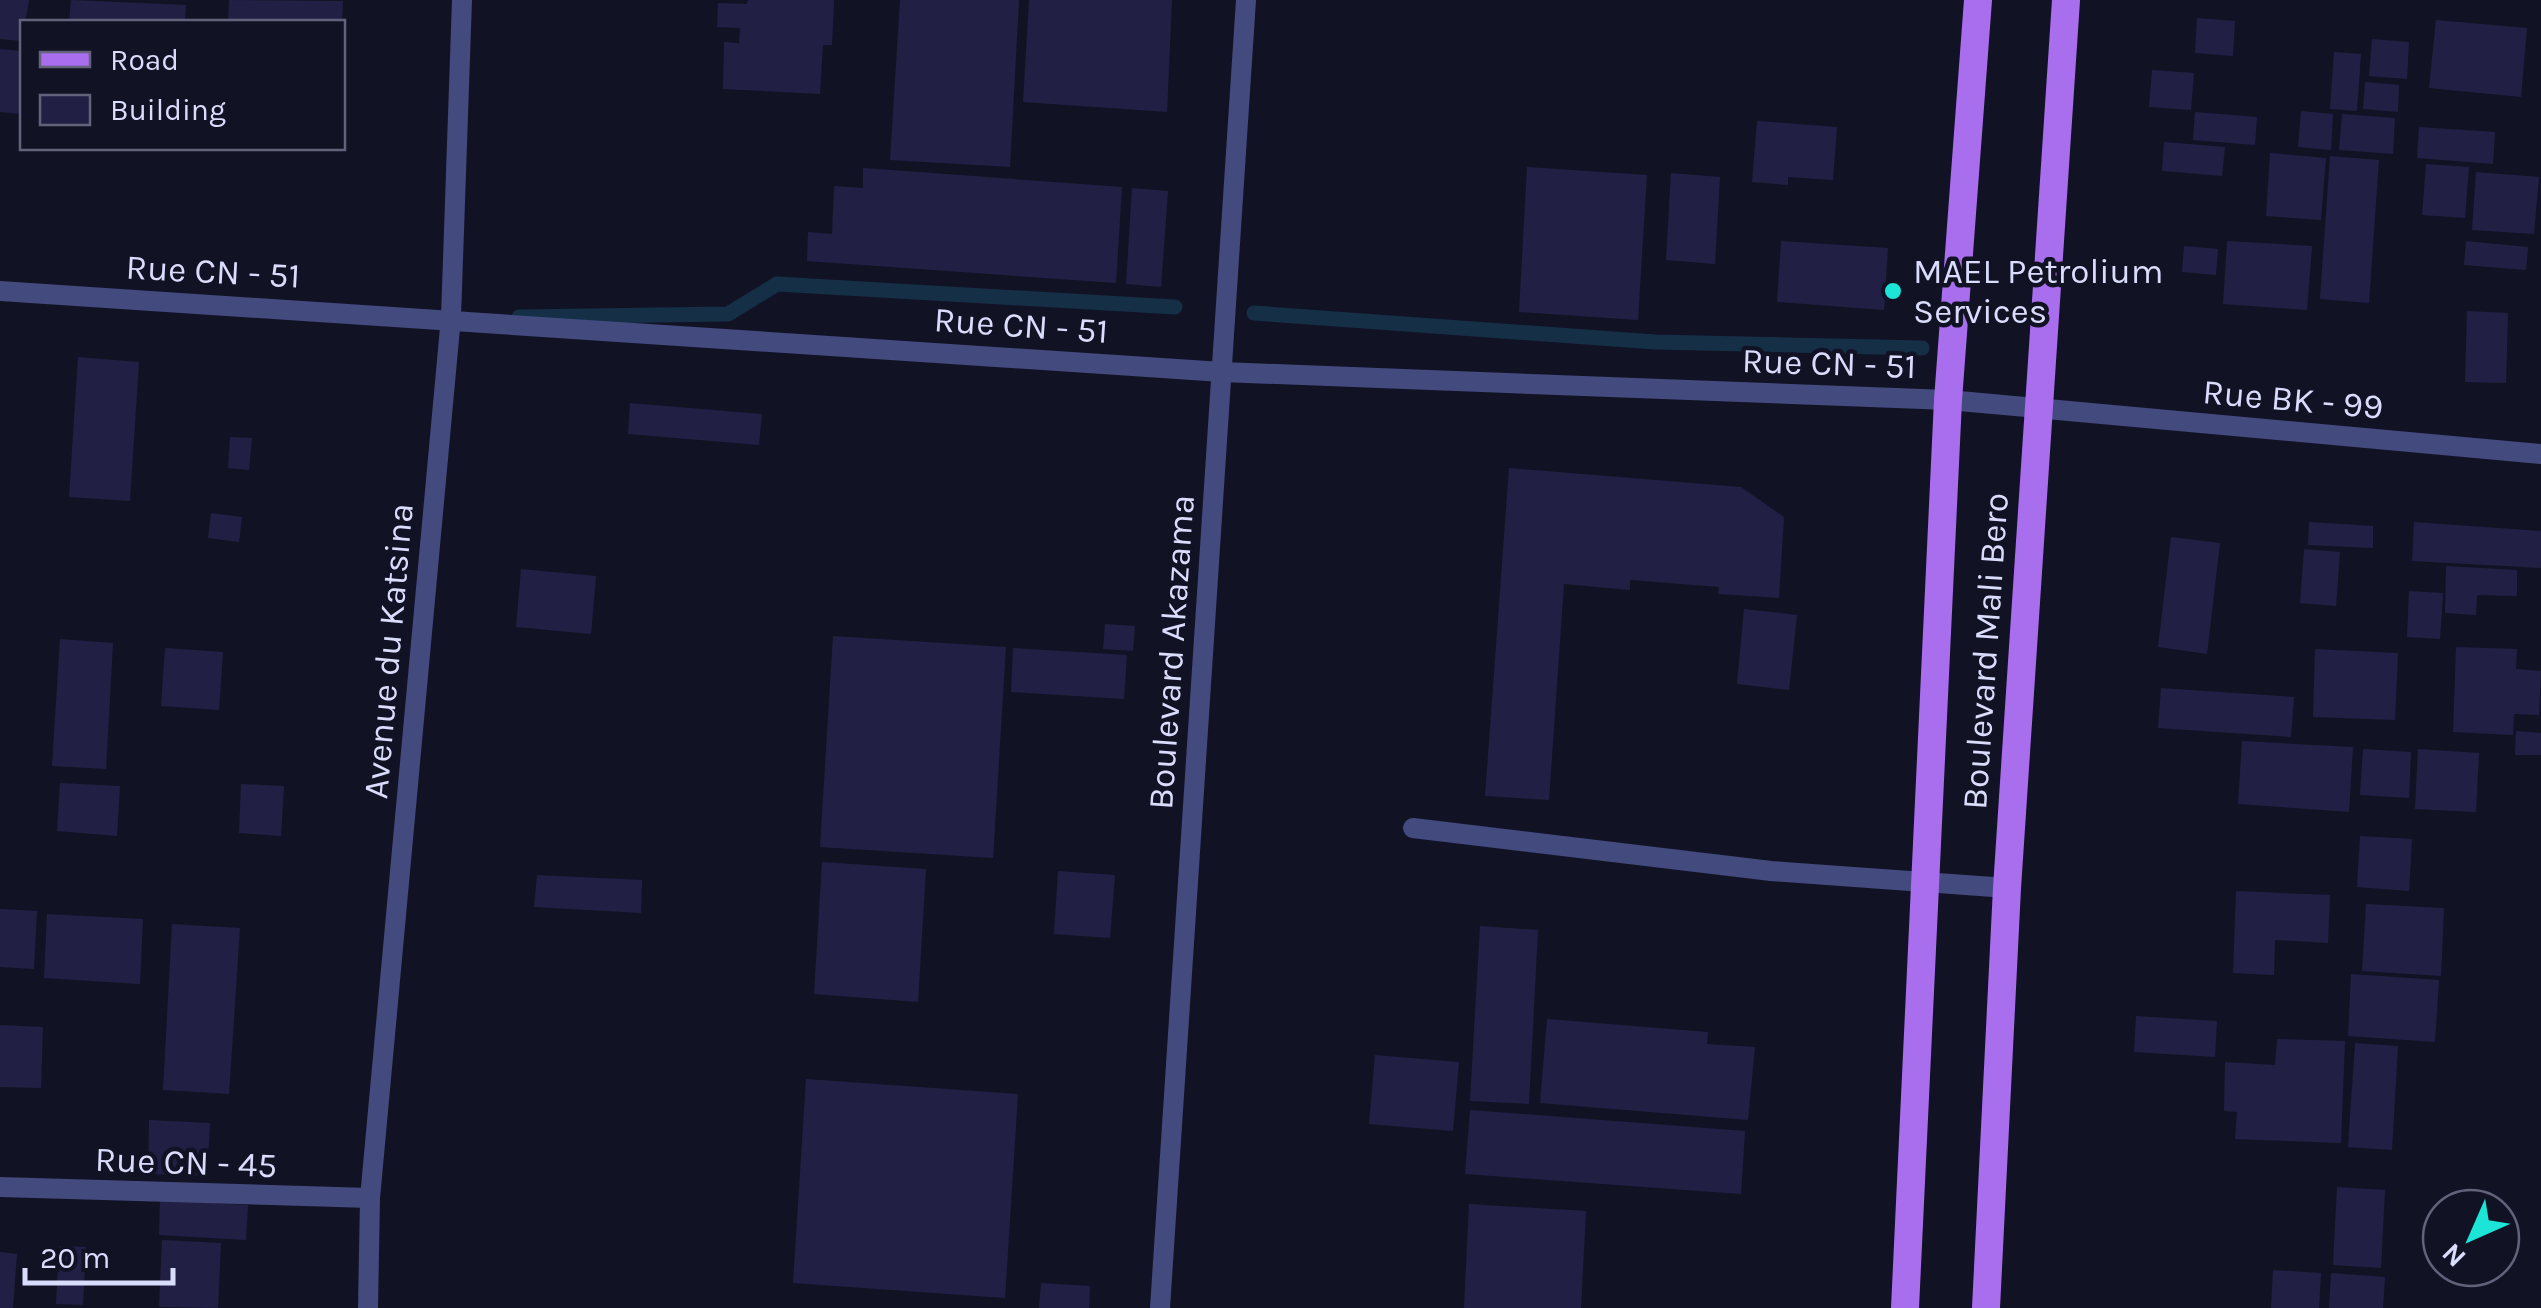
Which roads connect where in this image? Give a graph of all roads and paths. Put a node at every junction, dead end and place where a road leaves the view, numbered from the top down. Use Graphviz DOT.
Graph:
graph roads {
  1 [pos="462,0"];
  2 [pos="1246,0"];
  3 [pos="1978,0"];
  4 [pos="2066,0"];
  5 [pos="0,290"];
  6 [pos="451,318"];
  7 [pos="1222,372"];
  8 [pos="1948,400"];
  9 [pos="2038,409"];
  10 [pos="2541,454"];
  11 [pos="1412,828"];
  12 [pos="1922,882"];
  13 [pos="2007,888"];
  14 [pos="0,1187"];
  15 [pos="370,1198"];
  16 [pos="368,1308"];
  17 [pos="1160,1308"];
  18 [pos="1905,1308"];
  19 [pos="1986,1308"];
  1 -- 6 [label="street, Avenue du Katsina"];
  2 -- 7 [label="street, Boulevard Akazama"];
  3 -- 8 [label="main road, Boulevard Mali Bero"];
  4 -- 9 [label="main road, Boulevard Mali Bero"];
  5 -- 6 [label="street, Rue CN - 51"];
  6 -- 7 [label="street, Rue CN - 51"];
  6 -- 15 [label="street, Avenue du Katsina"];
  7 -- 8 [label="street, Rue CN - 51"];
  7 -- 17 [label="street, Boulevard Akazama"];
  8 -- 9 [label="street, Rue CN - 51"];
  8 -- 12 [label="main road, Boulevard Mali Bero"];
  9 -- 10 [label="street, Rue BK - 99"];
  9 -- 13 [label="main road, Boulevard Mali Bero"];
  11 -- 12 [label="street"];
  12 -- 13 [label="street"];
  12 -- 18 [label="main road, Boulevard Mali Bero"];
  13 -- 19 [label="main road, Boulevard Mali Bero"];
  14 -- 15 [label="street, Rue CN - 45"];
  15 -- 16 [label="street, Avenue du Katsina"];
}
